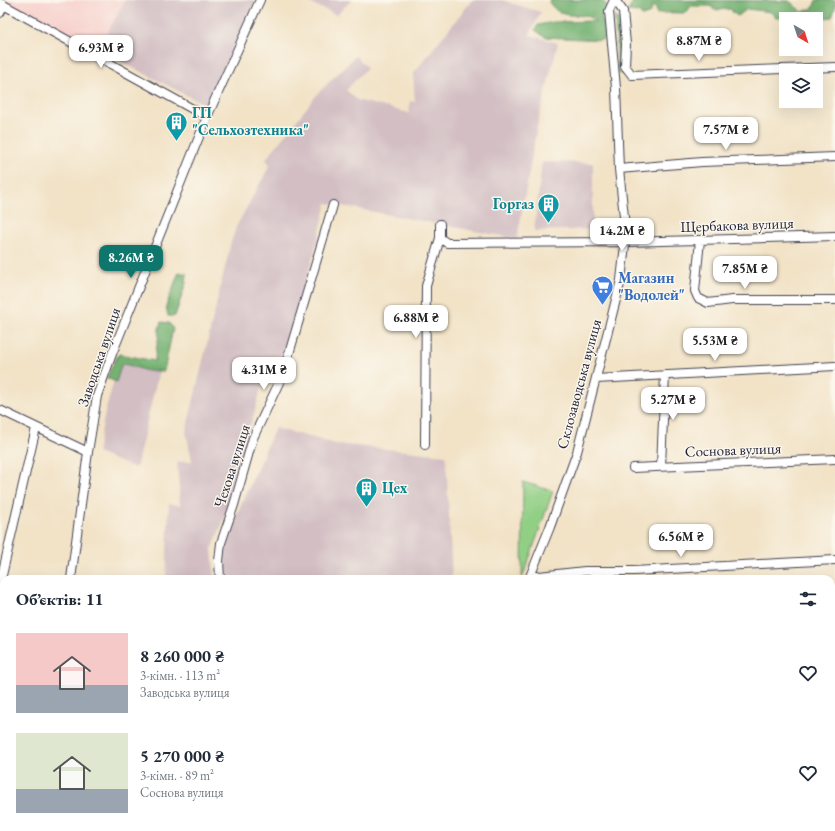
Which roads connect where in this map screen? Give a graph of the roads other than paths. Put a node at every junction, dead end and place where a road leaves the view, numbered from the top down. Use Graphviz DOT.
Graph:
graph roads {
  1 [pos="260,0"];
  2 [pos="614,0"];
  3 [pos="2,4"];
  4 [pos="0,13"];
  5 [pos="835,67"];
  6 [pos="207,117"];
  7 [pos="835,157"];
  8 [pos="619,169"];
  9 [pos="333,205"];
  10 [pos="440,224"];
  11 [pos="835,236"];
  12 [pos="440,238"];
  13 [pos="700,240"];
  14 [pos="626,242"];
  15 [pos="835,300"];
  16 [pos="835,366"];
  17 [pos="666,375"];
  18 [pos="596,379"];
  19 [pos="0,410"];
  20 [pos="36,428"];
  21 [pos="425,445"];
  22 [pos="88,452"];
  23 [pos="835,460"];
  24 [pos="661,466"];
  25 [pos="633,468"];
  26 [pos="835,560"];
  27 [pos="2,575"];
  28 [pos="72,575"];
  29 [pos="220,575"];
  30 [pos="530,575"];
  31 [pos="550,575"];
  1 -- 6 [label="street, Заводська вулиця"];
  2 -- 5 [label="street"];
  2 -- 8 [label="street, Склозаводська вулиця"];
  3 -- 4 [label="street"];
  3 -- 6 [label="street"];
  6 -- 22 [label="street, Заводська вулиця"];
  7 -- 8 [label="street"];
  8 -- 14 [label="street, Склозаводська вулиця"];
  9 -- 29 [label="street, Чехова вулиця"];
  10 -- 12 [label="street"];
  11 -- 13 [label="street, Щербакова вулиця"];
  12 -- 14 [label="street, Щербакова вулиця"];
  12 -- 21 [label="street"];
  13 -- 14 [label="street, Щербакова вулиця"];
  13 -- 15 [label="street"];
  14 -- 18 [label="street, Склозаводська вулиця"];
  16 -- 17 [label="street"];
  17 -- 18 [label="street"];
  17 -- 24 [label="street"];
  18 -- 30 [label="street, Склозаводська вулиця"];
  19 -- 20 [label="street"];
  20 -- 22 [label="street"];
  20 -- 27 [label="street"];
  22 -- 28 [label="street, Заводська вулиця"];
  23 -- 24 [label="street, Соснова вулиця"];
  24 -- 25 [label="street, Соснова вулиця"];
  26 -- 31 [label="street"];
}
